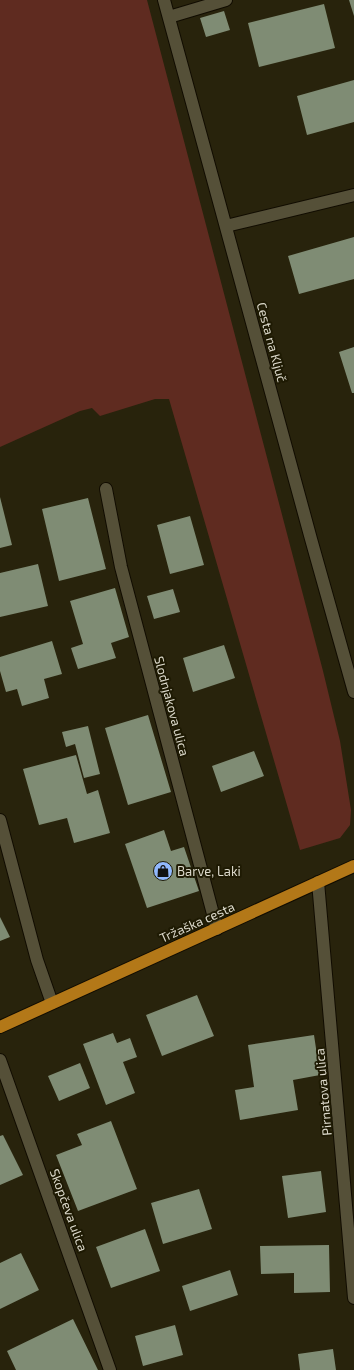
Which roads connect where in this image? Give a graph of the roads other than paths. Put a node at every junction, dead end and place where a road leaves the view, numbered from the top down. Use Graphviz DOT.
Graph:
graph roads {
  1 [pos="164,0"];
  2 [pos="226,0"];
  3 [pos="169,17"];
  4 [pos="354,195"];
  5 [pos="226,226"];
  6 [pos="106,488"];
  7 [pos="354,692"];
  8 [pos="0,820"];
  9 [pos="354,866"];
  10 [pos="318,882"];
  11 [pos="217,929"];
  12 [pos="52,1003"];
  13 [pos="0,1027"];
  14 [pos="0,1060"];
  15 [pos="354,1298"];
  16 [pos="110,1370"];
  1 -- 3 [label="street, Cesta na Ključ"];
  2 -- 3 [label="street"];
  3 -- 5 [label="street, Cesta na Ključ"];
  4 -- 5 [label="street"];
  5 -- 7 [label="street, Cesta na Ključ"];
  6 -- 11 [label="street, Slodnjakova ulica"];
  8 -- 12 [label="street"];
  9 -- 10 [label="main road, Tržaška cesta"];
  10 -- 11 [label="main road, Tržaška cesta"];
  10 -- 15 [label="street, Pirnatova ulica"];
  11 -- 12 [label="main road, Tržaška cesta"];
  12 -- 13 [label="main road, Tržaška cesta"];
  14 -- 16 [label="street, Skopčeva ulica"];
}
